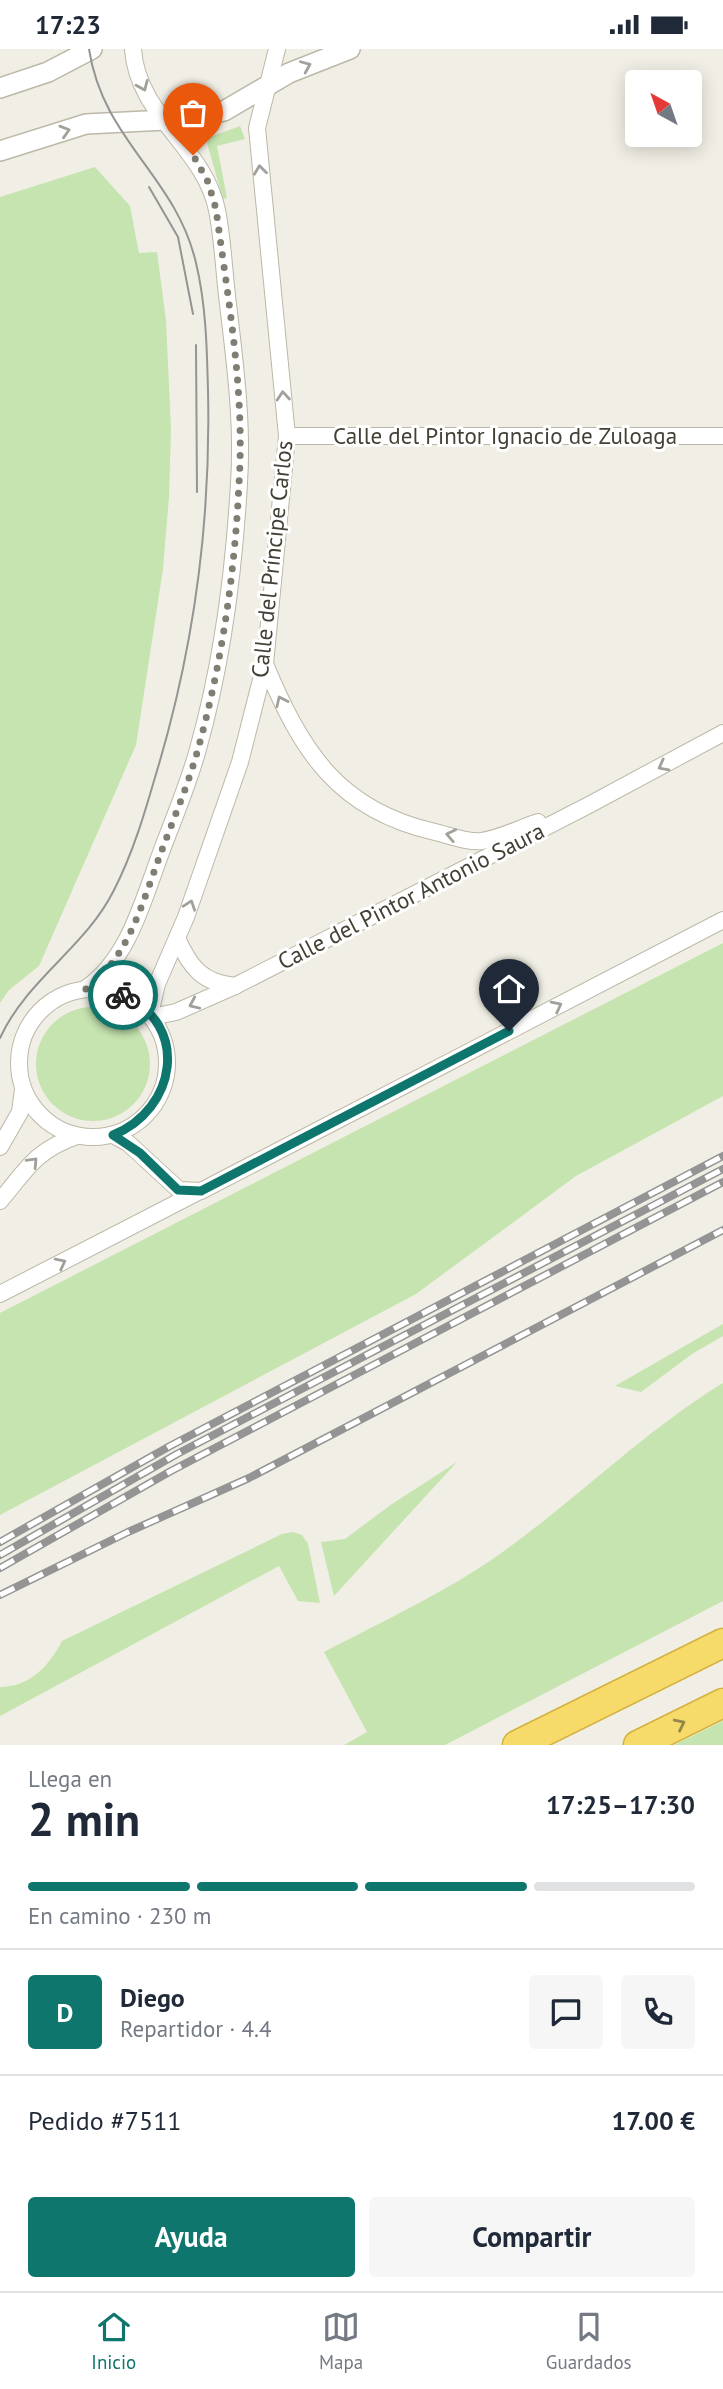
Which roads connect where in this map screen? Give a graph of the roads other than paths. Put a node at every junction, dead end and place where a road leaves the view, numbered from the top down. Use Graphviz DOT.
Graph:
graph roads {
  1 [pos="92,49"];
  2 [pos="133,49"];
  3 [pos="277,49"];
  4 [pos="350,49"];
  5 [pos="0,88"];
  6 [pos="265,88"];
  7 [pos="160,119"];
  8 [pos="0,151"];
  9 [pos="287,436"];
  10 [pos="723,436"];
  11 [pos="265,664"];
  12 [pos="723,733"];
  13 [pos="587,806"];
  14 [pos="723,920"];
  15 [pos="177,938"];
  16 [pos="235,986"];
  17 [pos="85,989"];
  18 [pos="151,1016"];
  19 [pos="23,1089"];
  20 [pos="113,1135"];
  21 [pos="77,1136"];
  22 [pos="0,1147"];
  23 [pos="201,1191"];
  24 [pos="0,1201"];
  25 [pos="0,1294"];
  26 [pos="723,1630"];
  27 [pos="723,1643"];
  28 [pos="723,1703"];
  29 [pos="525,1741"];
  30 [pos="638,1745"];
  1 -- 5 [label="street"];
  2 -- 7 [label="street, Calle del Príncipe Carlos, one-way"];
  3 -- 6 [label="street, Calle del Príncipe Carlos"];
  6 -- 4 [label="street, one-way"];
  6 -- 7 [label="street"];
  9 -- 6 [label="street, Calle del Príncipe Carlos, one-way"];
  8 -- 7 [label="street, one-way"];
  7 -- 17 [label="street, Calle del Príncipe Carlos"];
  9 -- 10 [label="street, Calle del Pintor Ignacio de Zuloaga"];
  9 -- 11 [label="street, Calle del Príncipe Carlos"];
  13 -- 11 [label="street, Calle del Pintor Antonio Saura, one-way"];
  15 -- 11 [label="street, Calle del Príncipe Carlos, one-way"];
  12 -- 13 [label="street, Calle del Pintor Antonio Saura, one-way"];
  13 -- 16 [label="street, Calle del Pintor Antonio Saura"];
  23 -- 14 [label="street, one-way"];
  15 -- 16 [label="street"];
  15 -- 18 [label="street, Calle del Príncipe Carlos"];
  16 -- 18 [label="street, Calle del Pintor Antonio Saura, one-way"];
  17 -- 18 [label="street"];
  17 -- 19 [label="street"];
  18 -- 20 [label="street"];
  19 -- 21 [label="street"];
  19 -- 22 [label="street"];
  20 -- 21 [label="street"];
  20 -- 23 [label="street"];
  24 -- 21 [label="street, one-way"];
  25 -- 23 [label="street, one-way"];
  26 -- 29 [label="highway"];
  27 -- 29 [label="highway"];
  30 -- 28 [label="highway, one-way"];
}
